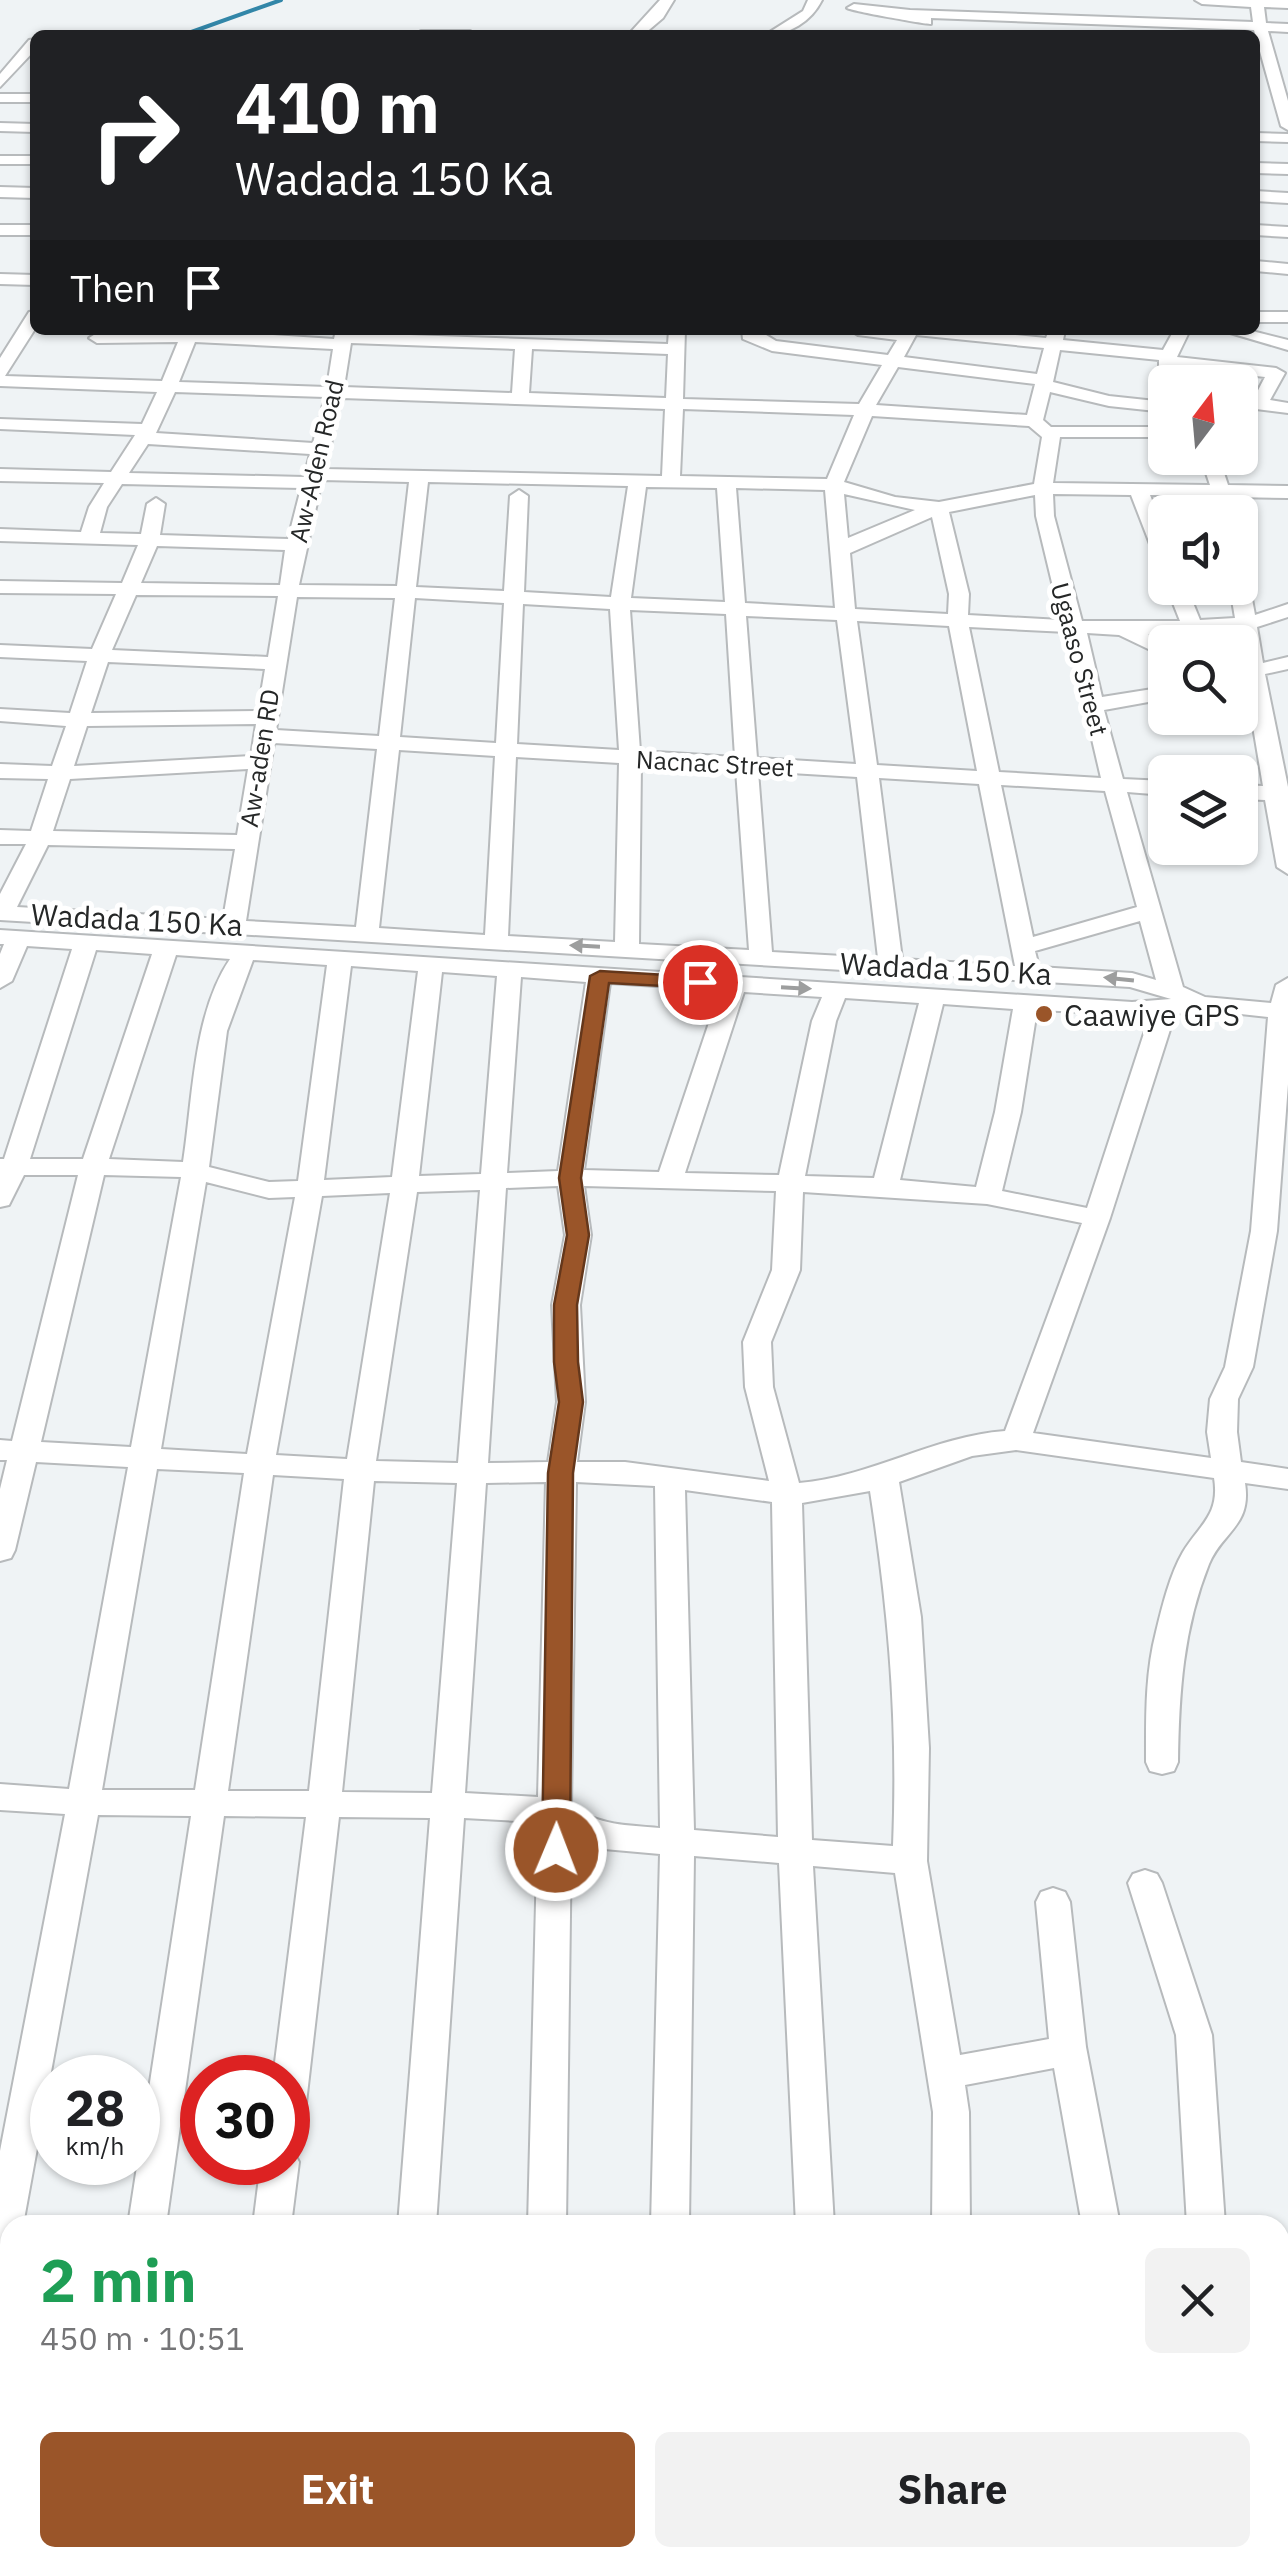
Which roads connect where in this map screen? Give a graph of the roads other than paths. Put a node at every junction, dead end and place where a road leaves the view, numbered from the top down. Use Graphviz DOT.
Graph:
graph roads {
  1 [pos="667,0"];
  2 [pos="815,0"];
  3 [pos="1051,0"];
  4 [pos="1142,0"];
  5 [pos="1202,0"];
  6 [pos="1257,3"];
  7 [pos="1288,4"];
  8 [pos="854,8"];
  9 [pos="910,14"];
  10 [pos="1049,16"];
  11 [pos="1141,19"];
  12 [pos="1260,27"];
  13 [pos="1288,28"];
  14 [pos="641,30"];
  15 [pos="780,30"];
  16 [pos="954,30"];
  17 [pos="1048,30"];
  18 [pos="1142,30"];
  19 [pos="30,47"];
  20 [pos="1261,51"];
  21 [pos="1288,52"];
  22 [pos="6,68"];
  23 [pos="1281,78"];
  24 [pos="0,83"];
  25 [pos="0,98"];
  26 [pos="30,98"];
  27 [pos="1280,106"];
  28 [pos="1288,126"];
  29 [pos="0,127"];
  30 [pos="30,128"];
  31 [pos="1260,137"];
  32 [pos="1288,138"];
  33 [pos="0,160"];
  34 [pos="30,160"];
  35 [pos="1260,168"];
  36 [pos="1288,169"];
  37 [pos="0,192"];
  38 [pos="30,193"];
  39 [pos="1260,196"];
  40 [pos="1288,198"];
  41 [pos="0,230"];
  42 [pos="30,230"];
  43 [pos="1260,230"];
  44 [pos="1288,232"];
  45 [pos="1260,267"];
  46 [pos="1288,271"];
  47 [pos="1260,274"];
  48 [pos="0,279"];
  49 [pos="30,280"];
  50 [pos="1260,317"];
  51 [pos="1288,317"];
  52 [pos="30,323"];
  53 [pos="0,331"];
  54 [pos="24,332"];
  55 [pos="168,335"];
  56 [pos="191,335"];
  57 [pos="242,335"];
  58 [pos="749,335"];
  59 [pos="909,335"];
  60 [pos="984,335"];
  61 [pos="1180,335"];
  62 [pos="1249,335"];
  63 [pos="343,337"];
  64 [pos="97,338"];
  65 [pos="1056,338"];
  66 [pos="676,340"];
  67 [pos="524,343"];
  68 [pos="1288,344"];
  69 [pos="1168,358"];
  70 [pos="894,364"];
  71 [pos="1168,365"];
  72 [pos="1215,365"];
  73 [pos="1258,371"];
  74 [pos="0,372"];
  75 [pos="0,381"];
  76 [pos="1044,383"];
  77 [pos="168,388"];
  78 [pos="334,392"];
  79 [pos="1258,394"];
  80 [pos="520,399"];
  81 [pos="675,404"];
  82 [pos="1258,404"];
  83 [pos="1148,405"];
  84 [pos="1288,408"];
  85 [pos="865,410"];
  86 [pos="0,424"];
  87 [pos="1040,427"];
  88 [pos="1148,431"];
  89 [pos="146,434"];
  90 [pos="320,449"];
  91 [pos="0,475"];
  92 [pos="1217,475"];
  93 [pos="419,476"];
  94 [pos="314,478"];
  95 [pos="118,480"];
  96 [pos="639,481"];
  97 [pos="671,482"];
  98 [pos="726,484"];
  99 [pos="834,485"];
  100 [pos="1044,488"];
  101 [pos="1138,488"];
  102 [pos="1222,489"];
  103 [pos="1288,492"];
  104 [pos="1224,495"];
  105 [pos="519,496"];
  106 [pos="156,504"];
  107 [pos="938,508"];
  108 [pos="1148,514"];
  109 [pos="0,535"];
  110 [pos="88,539"];
  111 [pos="149,542"];
  112 [pos="296,545"];
  113 [pos="840,550"];
  114 [pos="0,587"];
  115 [pos="126,590"];
  116 [pos="287,592"];
  117 [pos="406,592"];
  118 [pos="514,599"];
  119 [pos="620,605"];
  120 [pos="1243,605"];
  121 [pos="734,610"];
  122 [pos="1288,610"];
  123 [pos="846,616"];
  124 [pos="958,623"];
  125 [pos="1246,624"];
  126 [pos="1219,625"];
  127 [pos="1073,627"];
  128 [pos="1148,628"];
  129 [pos="1123,629"];
  130 [pos="1148,642"];
  131 [pos="0,651"];
  132 [pos="99,657"];
  133 [pos="274,663"];
  134 [pos="1288,663"];
  135 [pos="1258,670"];
  136 [pos="1148,696"];
  137 [pos="1258,702"];
  138 [pos="1094,705"];
  139 [pos="0,715"];
  140 [pos="1264,719"];
  141 [pos="78,720"];
  142 [pos="1288,721"];
  143 [pos="266,727"];
  144 [pos="389,743"];
  145 [pos="508,750"];
  146 [pos="630,758"];
  147 [pos="262,762"];
  148 [pos="746,765"];
  149 [pos="0,772"];
  150 [pos="866,772"];
  151 [pos="60,773"];
  152 [pos="988,779"];
  153 [pos="1114,785"];
  154 [pos="1148,787"];
  155 [pos="1281,794"];
  156 [pos="0,837"];
  157 [pos="39,840"];
  158 [pos="246,842"];
  159 [pos="1287,859"];
  160 [pos="1149,911"];
  161 [pos="234,924"];
  162 [pos="5,925"];
  163 [pos="368,932"];
  164 [pos="496,941"];
  165 [pos="86,943"];
  166 [pos="1022,947"];
  167 [pos="627,948"];
  168 [pos="166,949"];
  169 [pos="246,953"];
  170 [pos="761,958"];
  171 [pos="340,959"];
  172 [pos="431,964"];
  173 [pos="890,964"];
  174 [pos="509,971"];
  175 [pos="1028,972"];
  176 [pos="600,976"];
  177 [pos="0,981"];
  178 [pos="734,984"];
  179 [pos="836,991"];
  180 [pos="932,997"];
  181 [pos="1168,999"];
  182 [pos="1026,1002"];
  183 [pos="1286,1003"];
  184 [pos="93,1167"];
  185 [pos="7,1168"];
  186 [pos="195,1171"];
  187 [pos="570,1178"];
  188 [pos="670,1178"];
  189 [pos="493,1180"];
  190 [pos="790,1184"];
  191 [pos="885,1187"];
  192 [pos="404,1188"];
  193 [pos="310,1190"];
  194 [pos="987,1196"];
  195 [pos="0,1200"];
  196 [pos="1097,1218"];
  197 [pos="1016,1440"];
  198 [pos="13,1450"];
  199 [pos="142,1457"];
  200 [pos="260,1464"];
  201 [pos="360,1469"];
  202 [pos="1229,1470"];
  203 [pos="560,1473"];
  204 [pos="475,1474"];
  205 [pos="883,1477"];
  206 [pos="670,1479"];
  207 [pos="1288,1479"];
  208 [pos="787,1494"];
  209 [pos="0,1550"];
  210 [pos="1162,1762"];
  211 [pos="0,1796"];
  212 [pos="81,1802"];
  213 [pos="212,1802"];
  214 [pos="324,1803"];
  215 [pos="448,1804"];
  216 [pos="557,1812"];
  217 [pos="676,1842"];
  218 [pos="795,1850"];
  219 [pos="910,1861"];
  220 [pos="1145,1883"];
  221 [pos="1053,1902"];
  222 [pos="1068,2047"];
  223 [pos="294,2055"];
  224 [pos="944,2073"];
  225 [pos="277,2185"];
  226 [pos="7,2215"];
  227 [pos="149,2215"];
  228 [pos="273,2215"];
  229 [pos="418,2215"];
  230 [pos="547,2215"];
  231 [pos="670,2215"];
  232 [pos="814,2215"];
  233 [pos="952,2215"];
  234 [pos="1100,2215"];
  235 [pos="1205,2215"];
  1 -- 14 [label="street"];
  2 -- 15 [label="street"];
  3 -- 10 [label="street"];
  4 -- 11 [label="street"];
  5 -- 6 [label="street"];
  6 -- 7 [label="street"];
  6 -- 12 [label="street"];
  8 -- 9 [label="street"];
  9 -- 10 [label="street"];
  9 -- 16 [label="street"];
  10 -- 11 [label="street"];
  10 -- 17 [label="street"];
  11 -- 12 [label="street"];
  11 -- 18 [label="street"];
  12 -- 13 [label="street"];
  12 -- 20 [label="street"];
  19 -- 22 [label="street"];
  20 -- 21 [label="street"];
  20 -- 23 [label="street"];
  22 -- 24 [label="street"];
  23 -- 27 [label="street"];
  25 -- 26 [label="street"];
  27 -- 28 [label="street"];
  29 -- 30 [label="street"];
  31 -- 32 [label="street"];
  33 -- 34 [label="street"];
  35 -- 36 [label="street"];
  37 -- 38 [label="street"];
  39 -- 40 [label="street"];
  41 -- 42 [label="street"];
  43 -- 44 [label="street"];
  45 -- 46 [label="street"];
  46 -- 47 [label="street"];
  48 -- 49 [label="street"];
  50 -- 51 [label="street"];
  52 -- 54 [label="street"];
  53 -- 54 [label="street"];
  54 -- 74 [label="street"];
  55 -- 64 [label="street"];
  56 -- 77 [label="street"];
  57 -- 63 [label="street"];
  58 -- 70 [label="street"];
  59 -- 70 [label="street"];
  60 -- 65 [label="street"];
  61 -- 69 [label="street"];
  62 -- 68 [label="street"];
  63 -- 67 [label="street"];
  63 -- 78 [label="street, Aw-Aden Road"];
  65 -- 69 [label="street"];
  65 -- 76 [label="street, Ugaaso Street"];
  66 -- 67 [label="street"];
  66 -- 81 [label="street"];
  67 -- 80 [label="street"];
  69 -- 71 [label="street"];
  69 -- 72 [label="street"];
  70 -- 76 [label="street"];
  70 -- 85 [label="street"];
  73 -- 79 [label="street"];
  75 -- 77 [label="street"];
  76 -- 83 [label="street"];
  76 -- 87 [label="street, Ugaaso Street"];
  77 -- 78 [label="street"];
  77 -- 89 [label="street"];
  78 -- 80 [label="street"];
  78 -- 90 [label="street, Aw-Aden Road"];
  80 -- 81 [label="street"];
  81 -- 85 [label="street"];
  81 -- 97 [label="street"];
  82 -- 84 [label="street"];
  85 -- 87 [label="street"];
  85 -- 99 [label="street"];
  86 -- 89 [label="street"];
  87 -- 88 [label="street"];
  87 -- 100 [label="street, Ugaaso Street"];
  89 -- 90 [label="street"];
  89 -- 95 [label="street"];
  90 -- 94 [label="street, Aw-Aden Road"];
  91 -- 95 [label="street"];
  92 -- 102 [label="street"];
  93 -- 94 [label="street"];
  93 -- 96 [label="street"];
  93 -- 117 [label="street"];
  94 -- 95 [label="street"];
  94 -- 112 [label="street, Aw-Aden Road"];
  95 -- 110 [label="street"];
  96 -- 97 [label="street"];
  96 -- 119 [label="street"];
  97 -- 98 [label="street"];
  98 -- 99 [label="street"];
  98 -- 121 [label="street"];
  99 -- 107 [label="street"];
  99 -- 113 [label="street"];
  100 -- 101 [label="street"];
  100 -- 107 [label="street"];
  100 -- 127 [label="street, Ugaaso Street"];
  101 -- 102 [label="street"];
  101 -- 108 [label="street"];
  102 -- 103 [label="street"];
  102 -- 104 [label="street"];
  105 -- 118 [label="street"];
  106 -- 111 [label="street"];
  107 -- 113 [label="street"];
  107 -- 124 [label="street"];
  109 -- 110 [label="street"];
  110 -- 111 [label="street"];
  111 -- 112 [label="street"];
  111 -- 115 [label="street"];
  112 -- 116 [label="street, Aw-Aden Road"];
  113 -- 123 [label="street"];
  114 -- 115 [label="street"];
  115 -- 116 [label="street"];
  115 -- 132 [label="street"];
  116 -- 117 [label="street"];
  116 -- 133 [label="street, Aw-aden RD"];
  117 -- 118 [label="street"];
  117 -- 144 [label="street"];
  118 -- 119 [label="street"];
  118 -- 145 [label="street"];
  119 -- 121 [label="street"];
  119 -- 146 [label="street"];
  120 -- 125 [label="street"];
  121 -- 123 [label="street"];
  121 -- 148 [label="street"];
  122 -- 125 [label="street"];
  123 -- 124 [label="street"];
  123 -- 150 [label="street"];
  124 -- 127 [label="street"];
  124 -- 152 [label="street"];
  125 -- 126 [label="street"];
  127 -- 129 [label="street"];
  127 -- 138 [label="street, Ugaaso Street"];
  128 -- 129 [label="street"];
  129 -- 130 [label="street"];
  131 -- 132 [label="street"];
  132 -- 133 [label="street"];
  132 -- 141 [label="street"];
  133 -- 143 [label="street, Aw-aden RD"];
  134 -- 135 [label="street"];
  136 -- 138 [label="street"];
  137 -- 140 [label="street"];
  138 -- 153 [label="street, Ugaaso Street"];
  139 -- 141 [label="street, Nacnac Street"];
  140 -- 142 [label="street"];
  140 -- 155 [label="street"];
  141 -- 143 [label="street, Nacnac Street"];
  141 -- 151 [label="street"];
  143 -- 144 [label="street, Nacnac Street"];
  143 -- 147 [label="street, Aw-aden RD"];
  144 -- 145 [label="street, Nacnac Street"];
  144 -- 163 [label="street"];
  145 -- 146 [label="street, Nacnac Street"];
  145 -- 164 [label="street"];
  146 -- 148 [label="street, Nacnac Street"];
  146 -- 167 [label="street"];
  147 -- 151 [label="street"];
  147 -- 158 [label="street, Aw-aden RD"];
  148 -- 150 [label="street, Nacnac Street"];
  148 -- 170 [label="street"];
  149 -- 151 [label="street"];
  150 -- 152 [label="street, Nacnac Street"];
  150 -- 173 [label="street"];
  151 -- 157 [label="street"];
  152 -- 153 [label="street, Nacnac Street"];
  152 -- 166 [label="street"];
  153 -- 154 [label="street, Nacnac Street"];
  153 -- 160 [label="street, Ugaaso Street"];
  155 -- 159 [label="street"];
  156 -- 157 [label="street"];
  157 -- 158 [label="street"];
  157 -- 162 [label="street"];
  158 -- 161 [label="street, Aw-aden RD"];
  160 -- 166 [label="street"];
  160 -- 181 [label="street, Ugaaso Street"];
  161 -- 162 [label="street, Wadada 150 Ka"];
  161 -- 163 [label="street, Wadada 150 Ka"];
  162 -- 165 [label="street, Wadada 150 Ka"];
  162 -- 177 [label="street"];
  163 -- 164 [label="street, Wadada 150 Ka"];
  167 -- 164 [label="street, Wadada 150 Ka, one-way"];
  165 -- 168 [label="street, Wadada 150 Ka"];
  165 -- 185 [label="street"];
  166 -- 175 [label="street"];
  167 -- 170 [label="street, Wadada 150 Ka"];
  168 -- 169 [label="street, Wadada 150 Ka"];
  168 -- 184 [label="street"];
  169 -- 171 [label="street, Wadada 150 Ka"];
  169 -- 186 [label="street"];
  170 -- 173 [label="street, Wadada 150 Ka"];
  171 -- 172 [label="street, Wadada 150 Ka"];
  171 -- 193 [label="street"];
  172 -- 174 [label="street, Wadada 150 Ka"];
  172 -- 192 [label="street"];
  173 -- 175 [label="street, Wadada 150 Ka"];
  174 -- 176 [label="street, Wadada 150 Ka"];
  174 -- 189 [label="street"];
  181 -- 175 [label="street, Wadada 150 Ka, one-way"];
  176 -- 178 [label="street, Wadada 150 Ka"];
  176 -- 187 [label="street"];
  178 -- 179 [label="street, Wadada 150 Ka, one-way"];
  178 -- 188 [label="street"];
  179 -- 180 [label="street, Wadada 150 Ka"];
  179 -- 190 [label="street"];
  180 -- 182 [label="street, Wadada 150 Ka"];
  180 -- 191 [label="street"];
  181 -- 182 [label="street, Wadada 150 Ka"];
  181 -- 183 [label="street, Wadada 150 Ka"];
  181 -- 196 [label="street"];
  182 -- 194 [label="street"];
  183 -- 202 [label="street"];
  184 -- 185 [label="street"];
  184 -- 186 [label="street"];
  184 -- 198 [label="street"];
  185 -- 195 [label="street"];
  186 -- 193 [label="street"];
  186 -- 199 [label="street"];
  187 -- 188 [label="street"];
  187 -- 189 [label="street"];
  187 -- 203 [label="street"];
  188 -- 190 [label="street"];
  189 -- 192 [label="street"];
  189 -- 204 [label="street"];
  190 -- 191 [label="street"];
  190 -- 208 [label="street"];
  191 -- 194 [label="street"];
  192 -- 193 [label="street"];
  192 -- 201 [label="street"];
  193 -- 200 [label="street"];
  194 -- 196 [label="street"];
  196 -- 197 [label="street"];
  197 -- 202 [label="street"];
  197 -- 205 [label="street"];
  198 -- 199 [label="street"];
  198 -- 209 [label="street"];
  199 -- 200 [label="street"];
  199 -- 212 [label="street"];
  200 -- 201 [label="street"];
  200 -- 213 [label="street"];
  201 -- 204 [label="street"];
  201 -- 214 [label="street"];
  202 -- 207 [label="street"];
  202 -- 210 [label="street"];
  203 -- 204 [label="street"];
  203 -- 206 [label="street"];
  203 -- 216 [label="street"];
  204 -- 215 [label="street"];
  205 -- 208 [label="street"];
  205 -- 219 [label="street"];
  206 -- 208 [label="street"];
  206 -- 217 [label="street"];
  208 -- 218 [label="street"];
  211 -- 212 [label="street"];
  212 -- 213 [label="street"];
  212 -- 226 [label="street"];
  213 -- 214 [label="street"];
  213 -- 227 [label="street"];
  214 -- 215 [label="street"];
  214 -- 223 [label="street"];
  215 -- 216 [label="street"];
  215 -- 229 [label="street"];
  216 -- 217 [label="street"];
  216 -- 230 [label="street"];
  217 -- 218 [label="street"];
  217 -- 231 [label="street"];
  218 -- 219 [label="street"];
  218 -- 232 [label="street"];
  219 -- 224 [label="street"];
  220 -- 235 [label="street"];
  221 -- 222 [label="street"];
  222 -- 224 [label="street"];
  222 -- 234 [label="street"];
  224 -- 233 [label="street"];
  225 -- 228 [label="street"];
}
